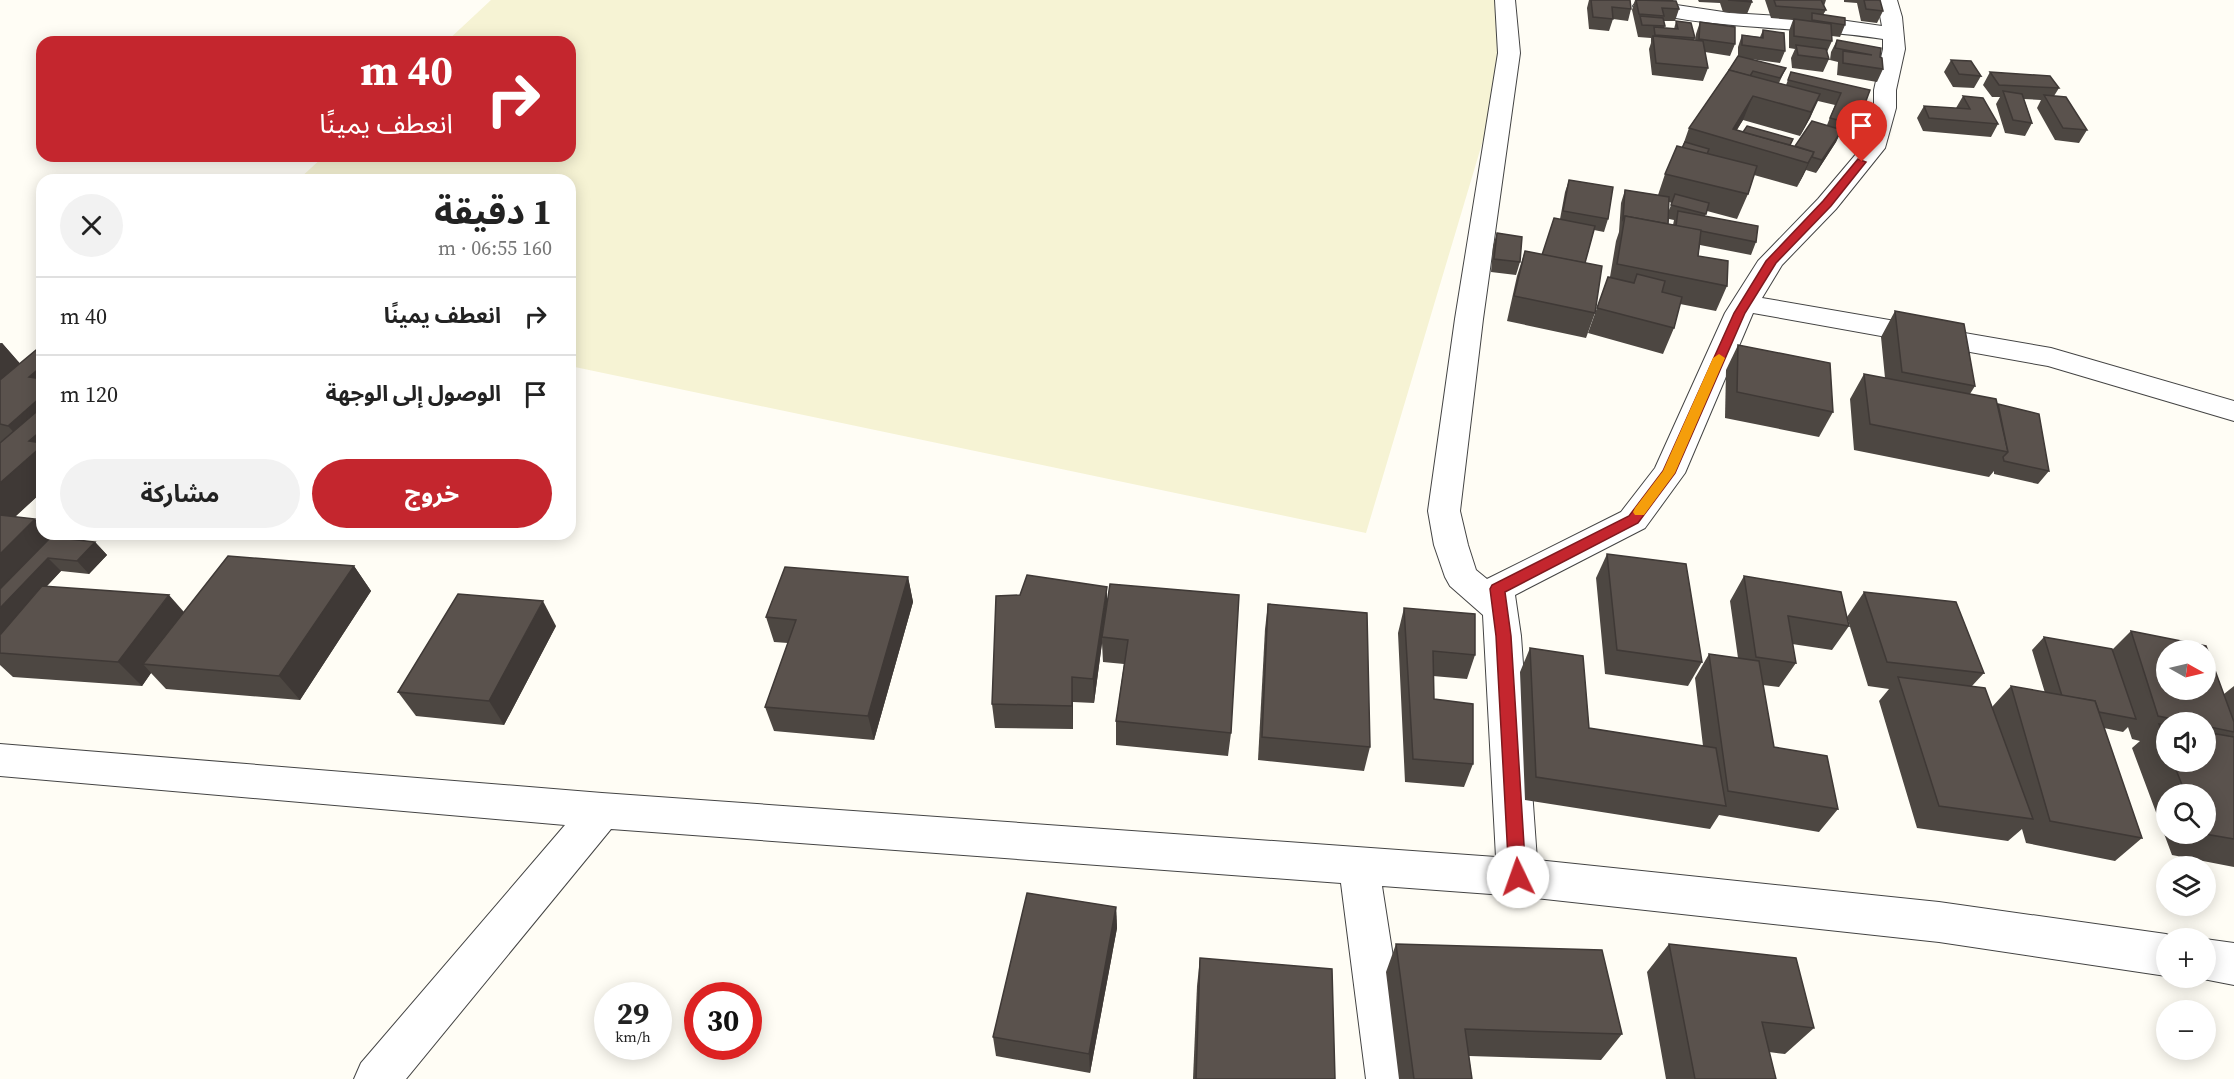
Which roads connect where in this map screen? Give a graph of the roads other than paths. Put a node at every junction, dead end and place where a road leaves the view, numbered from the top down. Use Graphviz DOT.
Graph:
graph roads {
  1 [pos="1505,0"];
  2 [pos="1887,0"];
  3 [pos="1643,6"];
  4 [pos="1893,34"];
  5 [pos="1745,303"];
  6 [pos="2234,411"];
  7 [pos="1499,609"];
  8 [pos="0,760"];
  9 [pos="602,811"];
  10 [pos="1359,866"];
  11 [pos="1518,877"];
  12 [pos="2156,954"];
  13 [pos="2216,962"];
  14 [pos="2234,964"];
  15 [pos="377,1079"];
  16 [pos="1389,1079"];
  1 -- 7 [label="street"];
  2 -- 4 [label="street"];
  3 -- 4 [label="street"];
  4 -- 5 [label="street"];
  5 -- 6 [label="street"];
  5 -- 7 [label="street"];
  7 -- 11 [label="street"];
  8 -- 9 [label="street"];
  9 -- 10 [label="street"];
  9 -- 15 [label="street"];
  10 -- 11 [label="street"];
  10 -- 16 [label="street"];
  11 -- 12 [label="street"];
  13 -- 14 [label="street"];
}
